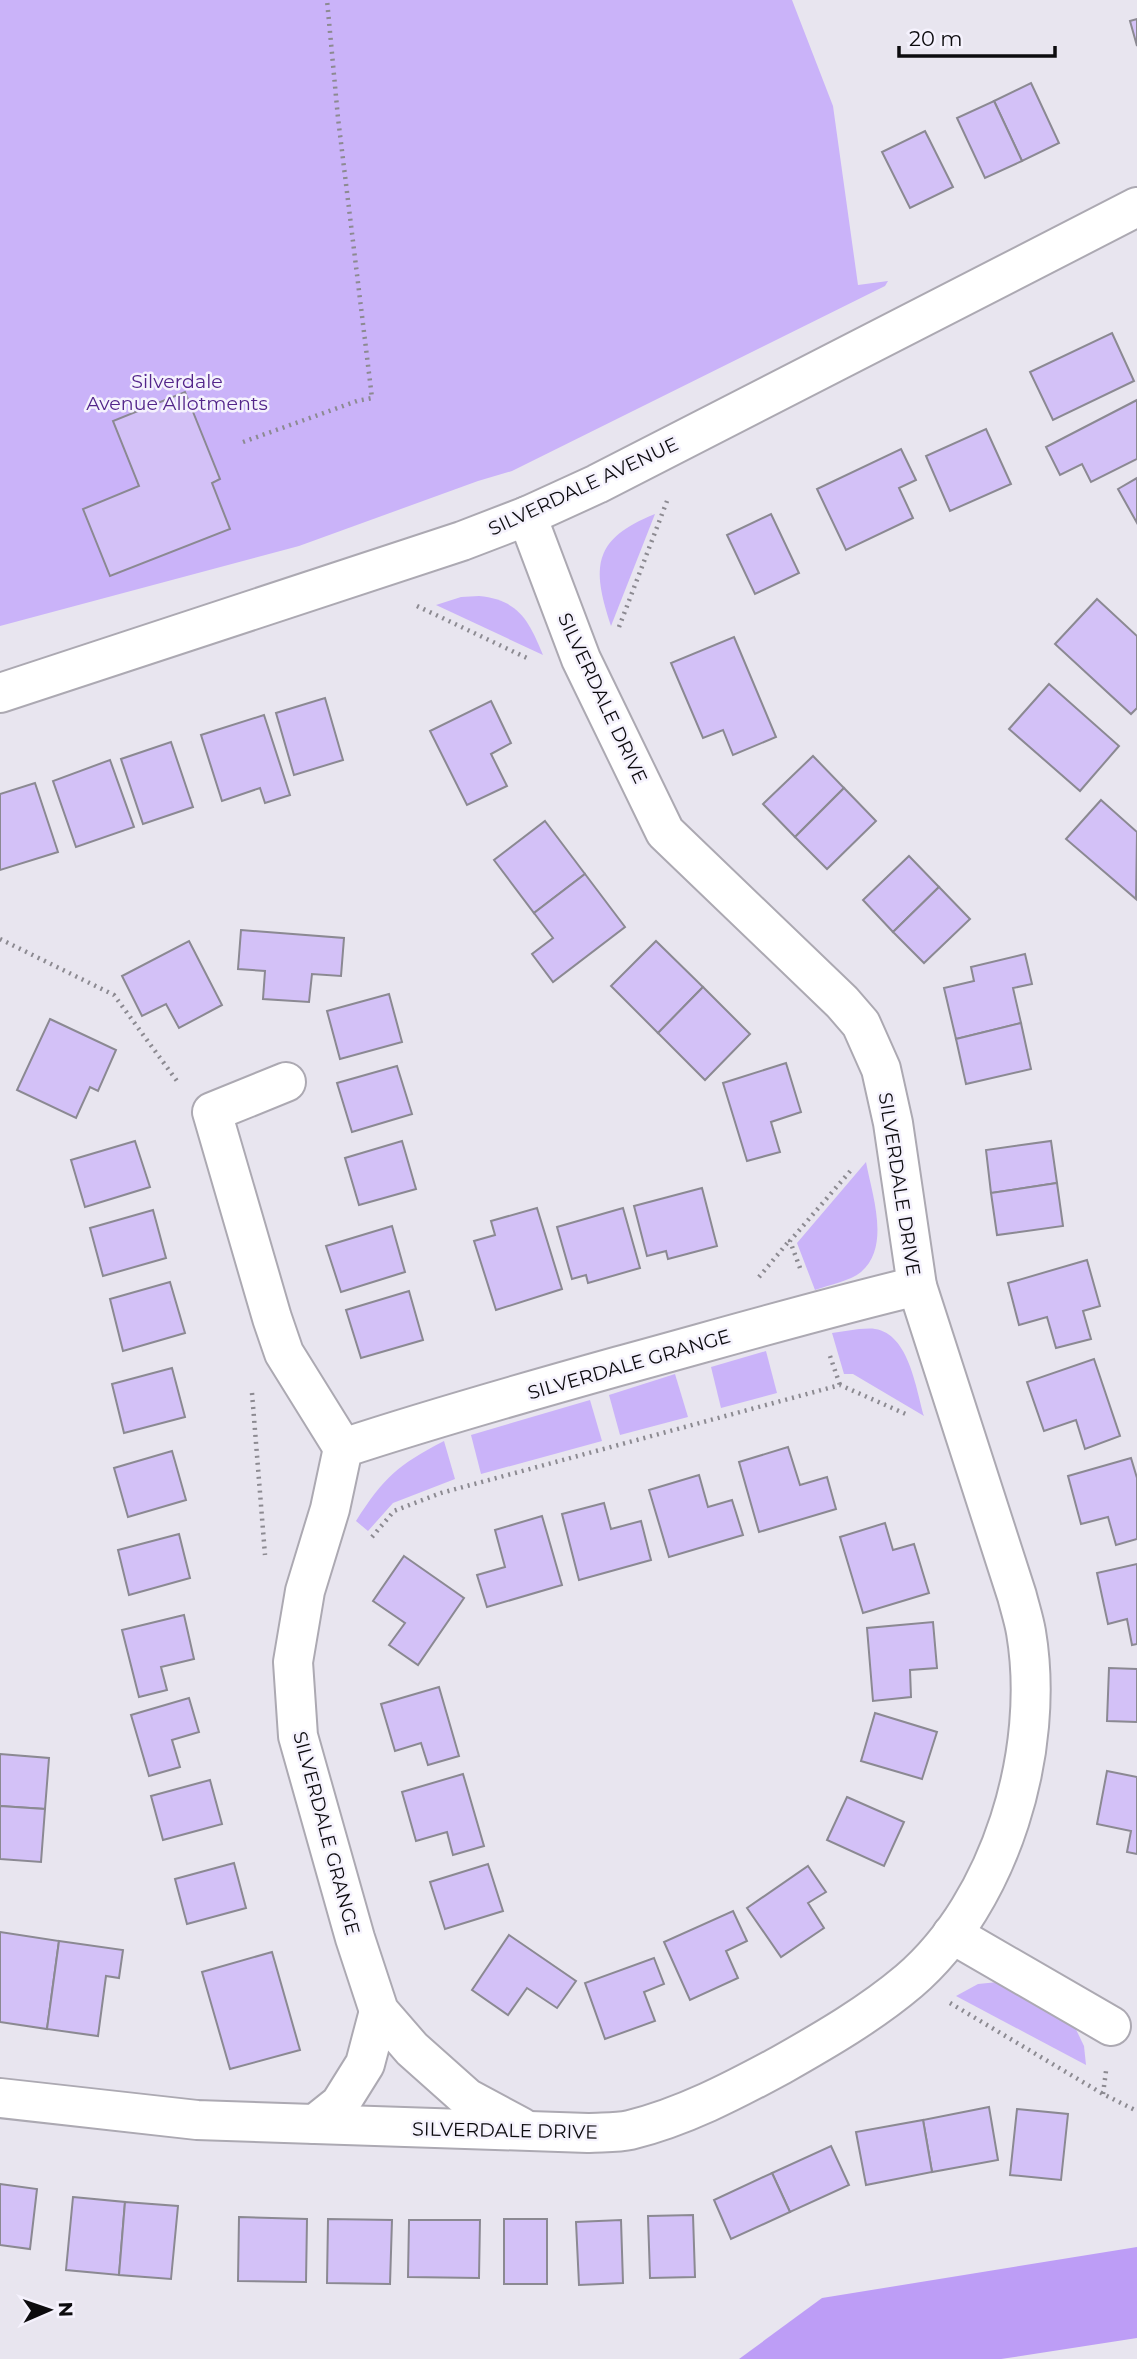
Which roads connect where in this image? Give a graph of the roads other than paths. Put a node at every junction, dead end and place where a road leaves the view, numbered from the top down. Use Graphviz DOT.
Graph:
graph roads {
  1 [pos="1136,211"];
  2 [pos="527,516"];
  3 [pos="0,693"];
  4 [pos="286,1082"];
  5 [pos="917,1286"];
  6 [pos="343,1448"];
  7 [pos="953,1934"];
  8 [pos="379,2011"];
  9 [pos="1111,2026"];
  10 [pos="0,2098"];
  11 [pos="315,2124"];
  12 [pos="529,2131"];
  1 -- 2 [label="street, SILVERDALE AVENUE"];
  2 -- 3 [label="street, SILVERDALE AVENUE"];
  2 -- 5 [label="street, SILVERDALE DRIVE"];
  4 -- 6 [label="street"];
  5 -- 6 [label="street, SILVERDALE GRANGE"];
  5 -- 7 [label="street, SILVERDALE DRIVE"];
  6 -- 8 [label="street, SILVERDALE GRANGE"];
  7 -- 9 [label="street"];
  7 -- 12 [label="street, SILVERDALE DRIVE"];
  8 -- 11 [label="street"];
  8 -- 12 [label="street, SILVERDALE GRANGE"];
  10 -- 11 [label="street, SILVERDALE DRIVE"];
  11 -- 12 [label="street, SILVERDALE DRIVE"];
}
